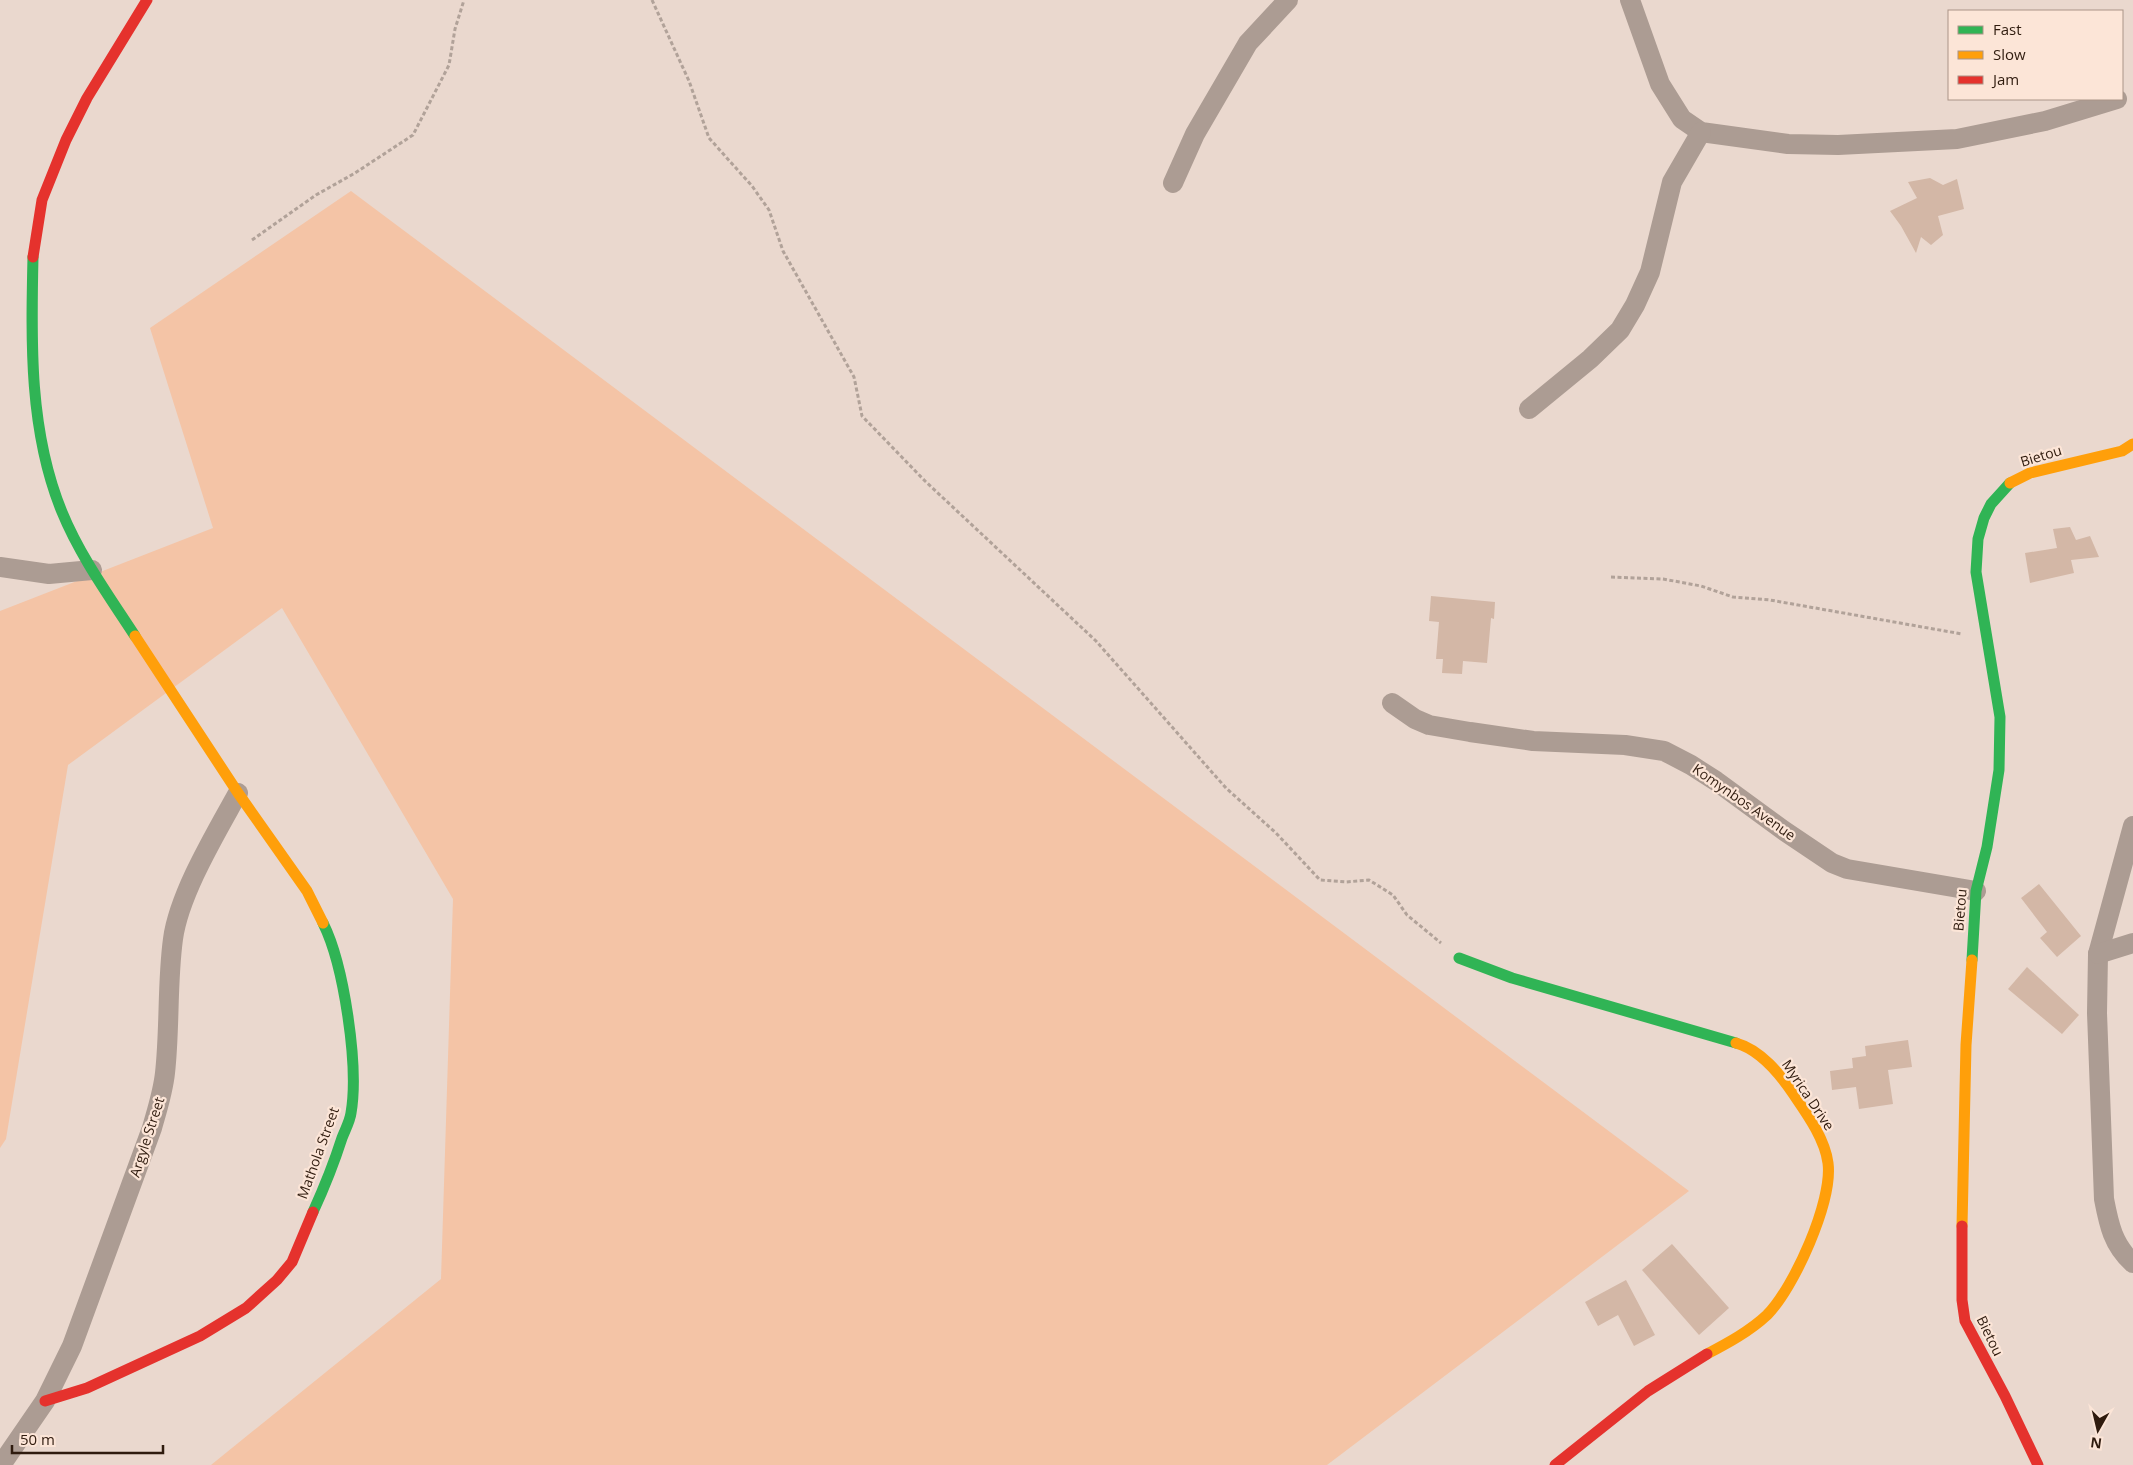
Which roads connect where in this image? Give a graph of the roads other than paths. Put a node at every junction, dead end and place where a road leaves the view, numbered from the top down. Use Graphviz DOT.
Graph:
graph roads {
  1 [pos="147,0"];
  2 [pos="1288,0"];
  3 [pos="1630,0"];
  4 [pos="2114,100"];
  5 [pos="1701,132"];
  6 [pos="1173,183"];
  7 [pos="1529,409"];
  8 [pos="2133,444"];
  9 [pos="0,566"];
  10 [pos="92,570"];
  11 [pos="1392,703"];
  12 [pos="238,792"];
  13 [pos="2133,826"];
  14 [pos="1976,891"];
  15 [pos="2133,943"];
  16 [pos="2098,954"];
  17 [pos="1459,958"];
  18 [pos="2133,1263"];
  19 [pos="45,1401"];
  20 [pos="1,1465"];
  21 [pos="1555,1465"];
  22 [pos="2038,1465"];
  1 -- 10 [label="street, Mathola Street"];
  2 -- 6 [label="street"];
  3 -- 5 [label="street"];
  4 -- 5 [label="street"];
  5 -- 7 [label="street"];
  8 -- 14 [label="street, Bietou"];
  9 -- 10 [label="street"];
  10 -- 12 [label="street, Mathola Street"];
  11 -- 14 [label="street, Komynbos Avenue"];
  12 -- 19 [label="street, Argyle Street"];
  12 -- 19 [label="street, Mathola Street"];
  13 -- 16 [label="street"];
  14 -- 22 [label="street, Bietou"];
  15 -- 16 [label="street"];
  16 -- 18 [label="street"];
  17 -- 21 [label="street, Myrica Drive"];
  19 -- 20 [label="street, Argyle Street"];
}
